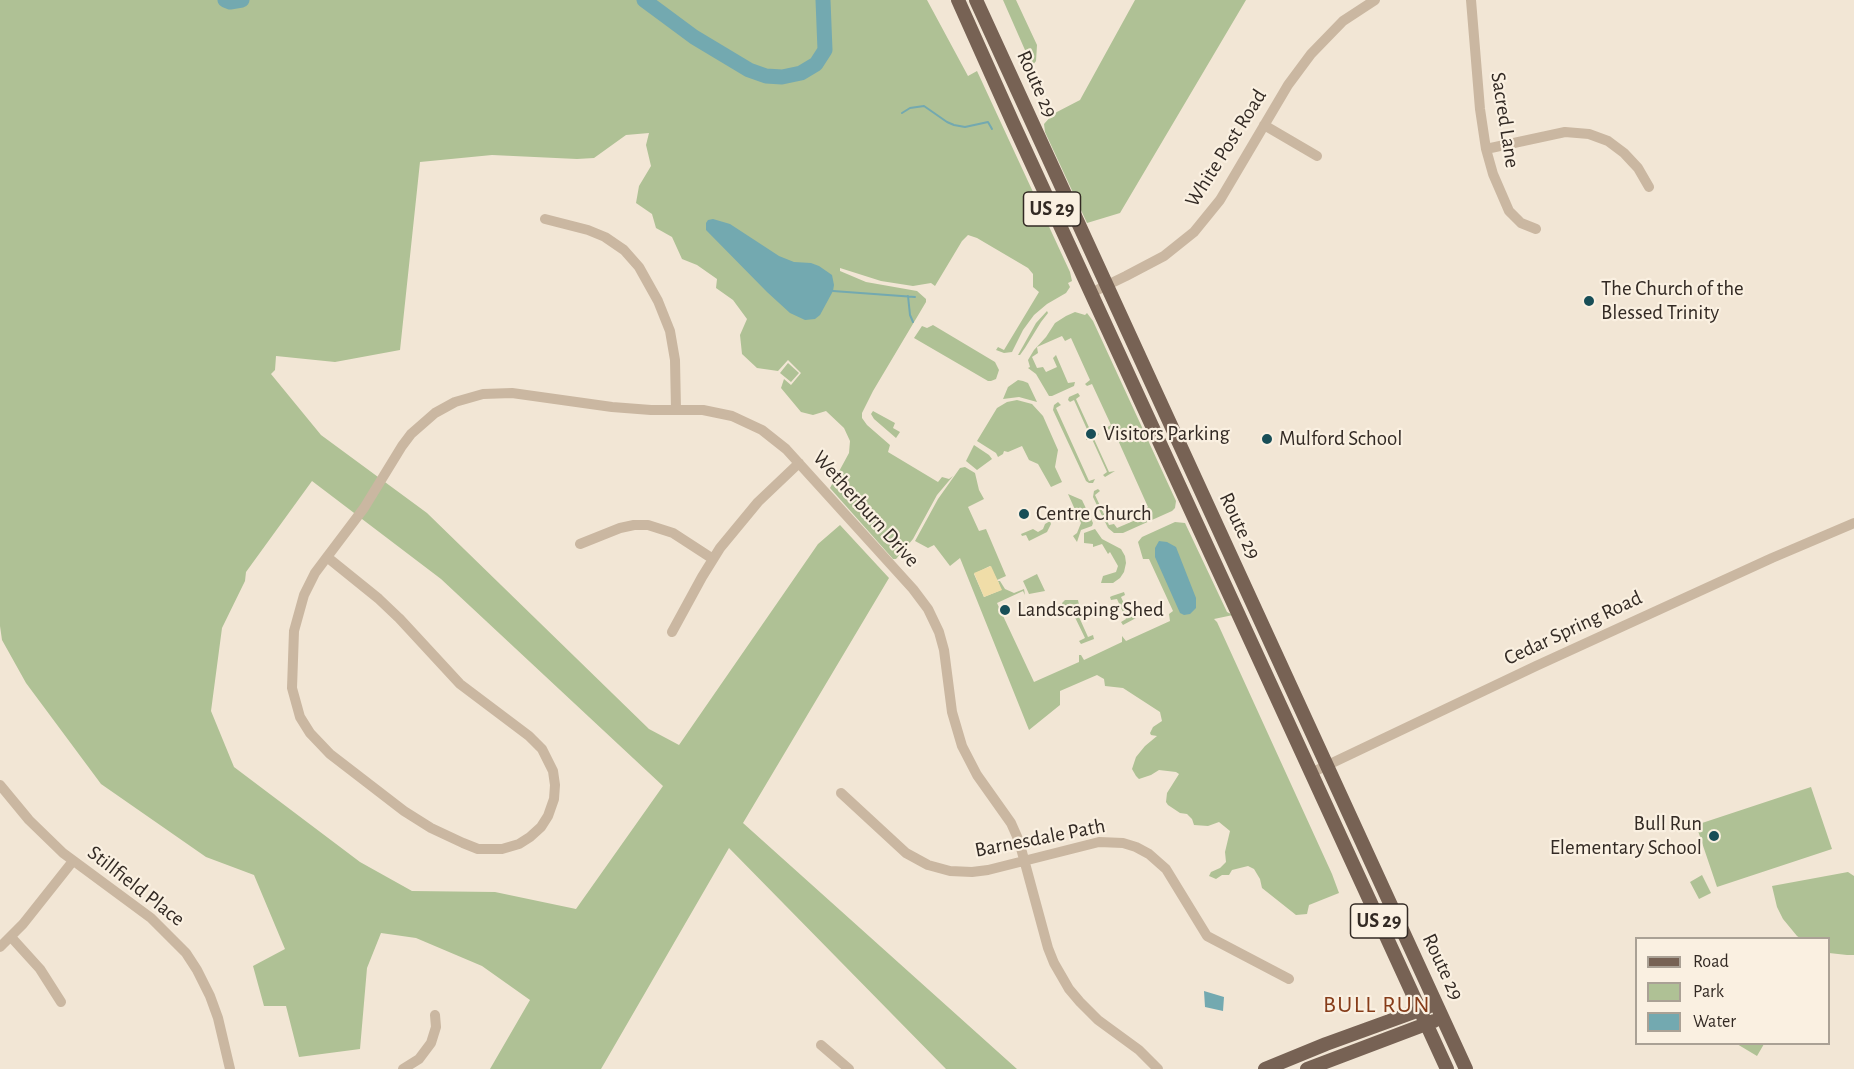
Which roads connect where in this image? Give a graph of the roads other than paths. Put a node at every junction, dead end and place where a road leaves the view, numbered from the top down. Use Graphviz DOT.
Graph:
graph roads {
  1 [pos="958,0"];
  2 [pos="976,0"];
  3 [pos="1376,0"];
  4 [pos="1471,0"];
  5 [pos="1264,125"];
  6 [pos="1486,149"];
  7 [pos="1317,156"];
  8 [pos="1648,187"];
  9 [pos="545,219"];
  10 [pos="1536,229"];
  11 [pos="1106,285"];
  12 [pos="1091,293"];
  13 [pos="676,410"];
  14 [pos="799,464"];
  15 [pos="1854,524"];
  16 [pos="580,544"];
  17 [pos="327,557"];
  18 [pos="713,559"];
  19 [pos="672,632"];
  20 [pos="1326,765"];
  21 [pos="1311,772"];
  22 [pos="0,784"];
  23 [pos="841,793"];
  24 [pos="73,861"];
  25 [pos="1024,861"];
  26 [pos="11,937"];
  27 [pos="0,947"];
  28 [pos="1289,979"];
  29 [pos="61,1002"];
  30 [pos="1436,1004"];
  31 [pos="1420,1009"];
  32 [pos="435,1015"];
  33 [pos="1443,1018"];
  34 [pos="1426,1024"];
  35 [pos="821,1045"];
  36 [pos="230,1069"];
  37 [pos="403,1069"];
  38 [pos="849,1069"];
  39 [pos="1158,1069"];
  40 [pos="1265,1069"];
  41 [pos="1307,1069"];
  42 [pos="1447,1069"];
  43 [pos="1466,1069"];
  1 -- 12 [label="main road, Route 29 / US 29"];
  2 -- 11 [label="main road, Route 29 / US 29"];
  3 -- 5 [label="street, White Post Road"];
  4 -- 6 [label="street, Sacred Lane"];
  5 -- 7 [label="street"];
  5 -- 11 [label="street, White Post Road"];
  6 -- 8 [label="street"];
  6 -- 10 [label="street, Sacred Lane"];
  9 -- 13 [label="street"];
  11 -- 12 [label="street, White Post Road"];
  11 -- 20 [label="main road, Route 29 / US 29"];
  12 -- 21 [label="main road, Route 29 / US 29"];
  13 -- 14 [label="street, Wetherburn Drive"];
  13 -- 17 [label="street, Wetherburn Drive"];
  14 -- 18 [label="street"];
  14 -- 25 [label="street, Wetherburn Drive"];
  15 -- 20 [label="street, Cedar Spring Road"];
  16 -- 18 [label="street"];
  17 -- 17 [label="street, Wetherburn Drive"];
  18 -- 19 [label="street"];
  20 -- 21 [label="street, Cedar Spring Road"];
  20 -- 30 [label="main road, Route 29 / US 29"];
  21 -- 31 [label="main road, Route 29 / US 29"];
  22 -- 24 [label="street, Stillfield Place"];
  23 -- 25 [label="street, Barnesdale Path"];
  24 -- 26 [label="street"];
  24 -- 36 [label="street, Stillfield Place"];
  25 -- 28 [label="street, Barnesdale Path"];
  25 -- 39 [label="street, Wetherburn Drive"];
  26 -- 27 [label="street"];
  26 -- 29 [label="street"];
  30 -- 31 [label="main road"];
  30 -- 33 [label="main road, Route 29 / US 29"];
  31 -- 34 [label="main road, Route 29 / US 29"];
  31 -- 40 [label="main road"];
  32 -- 37 [label="street"];
  33 -- 34 [label="main road"];
  33 -- 43 [label="main road, Route 29 / US 29"];
  34 -- 41 [label="main road"];
  34 -- 42 [label="main road, Route 29 / US 29"];
  35 -- 38 [label="street"];
}
